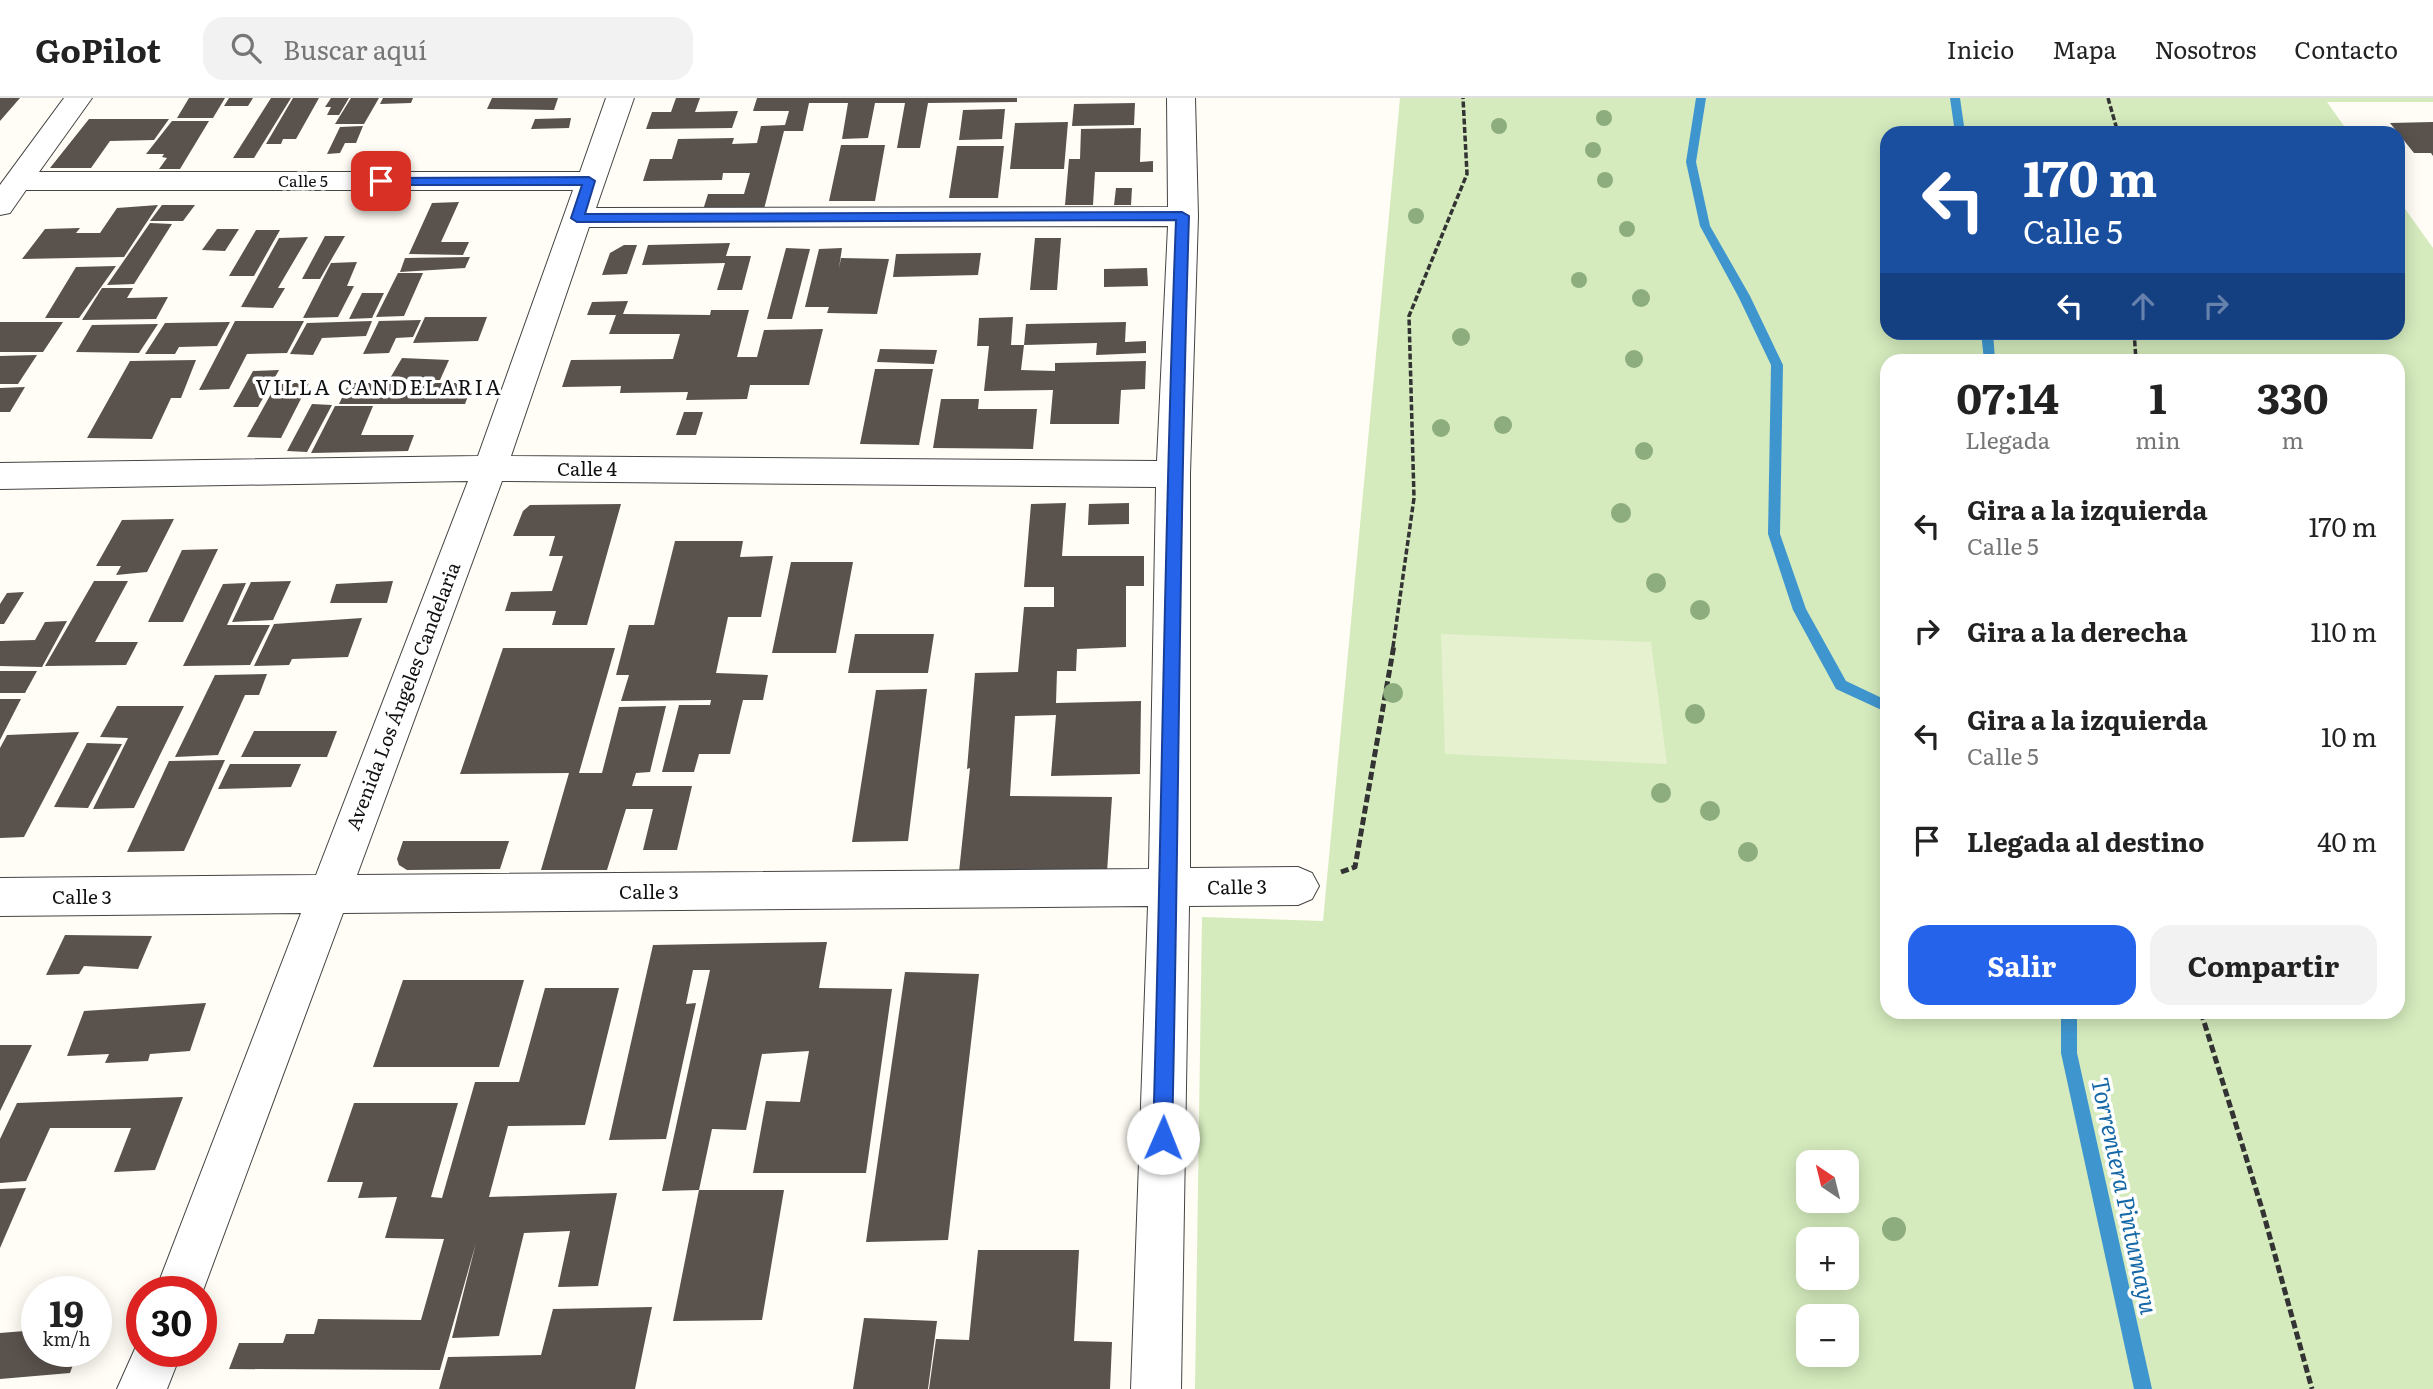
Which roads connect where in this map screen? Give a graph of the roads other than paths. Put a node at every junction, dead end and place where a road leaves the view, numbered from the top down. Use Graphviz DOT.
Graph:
graph roads {
  1 [pos="78,98"];
  2 [pos="620,98"];
  3 [pos="1181,98"];
  4 [pos="18,181"];
  5 [pos="589,181"];
  6 [pos="0,206"];
  7 [pos="1182,216"];
  8 [pos="577,218"];
  9 [pos="490,468"];
  10 [pos="1173,474"];
  11 [pos="0,476"];
  12 [pos="1298,886"];
  13 [pos="1169,888"];
  14 [pos="328,895"];
  15 [pos="0,897"];
  16 [pos="185,1276"];
  17 [pos="151,1367"];
  18 [pos="142,1389"];
  19 [pos="1156,1389"];
  1 -- 4 [label="street"];
  2 -- 5 [label="street, Avenida Los Ángeles Candelaria"];
  3 -- 7 [label="street"];
  4 -- 5 [label="street, Calle 5"];
  4 -- 6 [label="street"];
  5 -- 8 [label="street, Avenida Los Ángeles Candelaria"];
  7 -- 8 [label="street"];
  7 -- 10 [label="street"];
  8 -- 9 [label="street, Avenida Los Ángeles Candelaria"];
  9 -- 10 [label="street, Calle 4"];
  9 -- 11 [label="street, Calle 4"];
  9 -- 14 [label="street, Avenida Los Ángeles Candelaria"];
  10 -- 13 [label="street"];
  12 -- 13 [label="street, Calle 3"];
  13 -- 14 [label="street, Calle 3"];
  13 -- 19 [label="street"];
  14 -- 15 [label="street, Calle 3"];
  14 -- 16 [label="street, Avenida Los Ángeles Candelaria"];
  17 -- 18 [label="street"];
}
